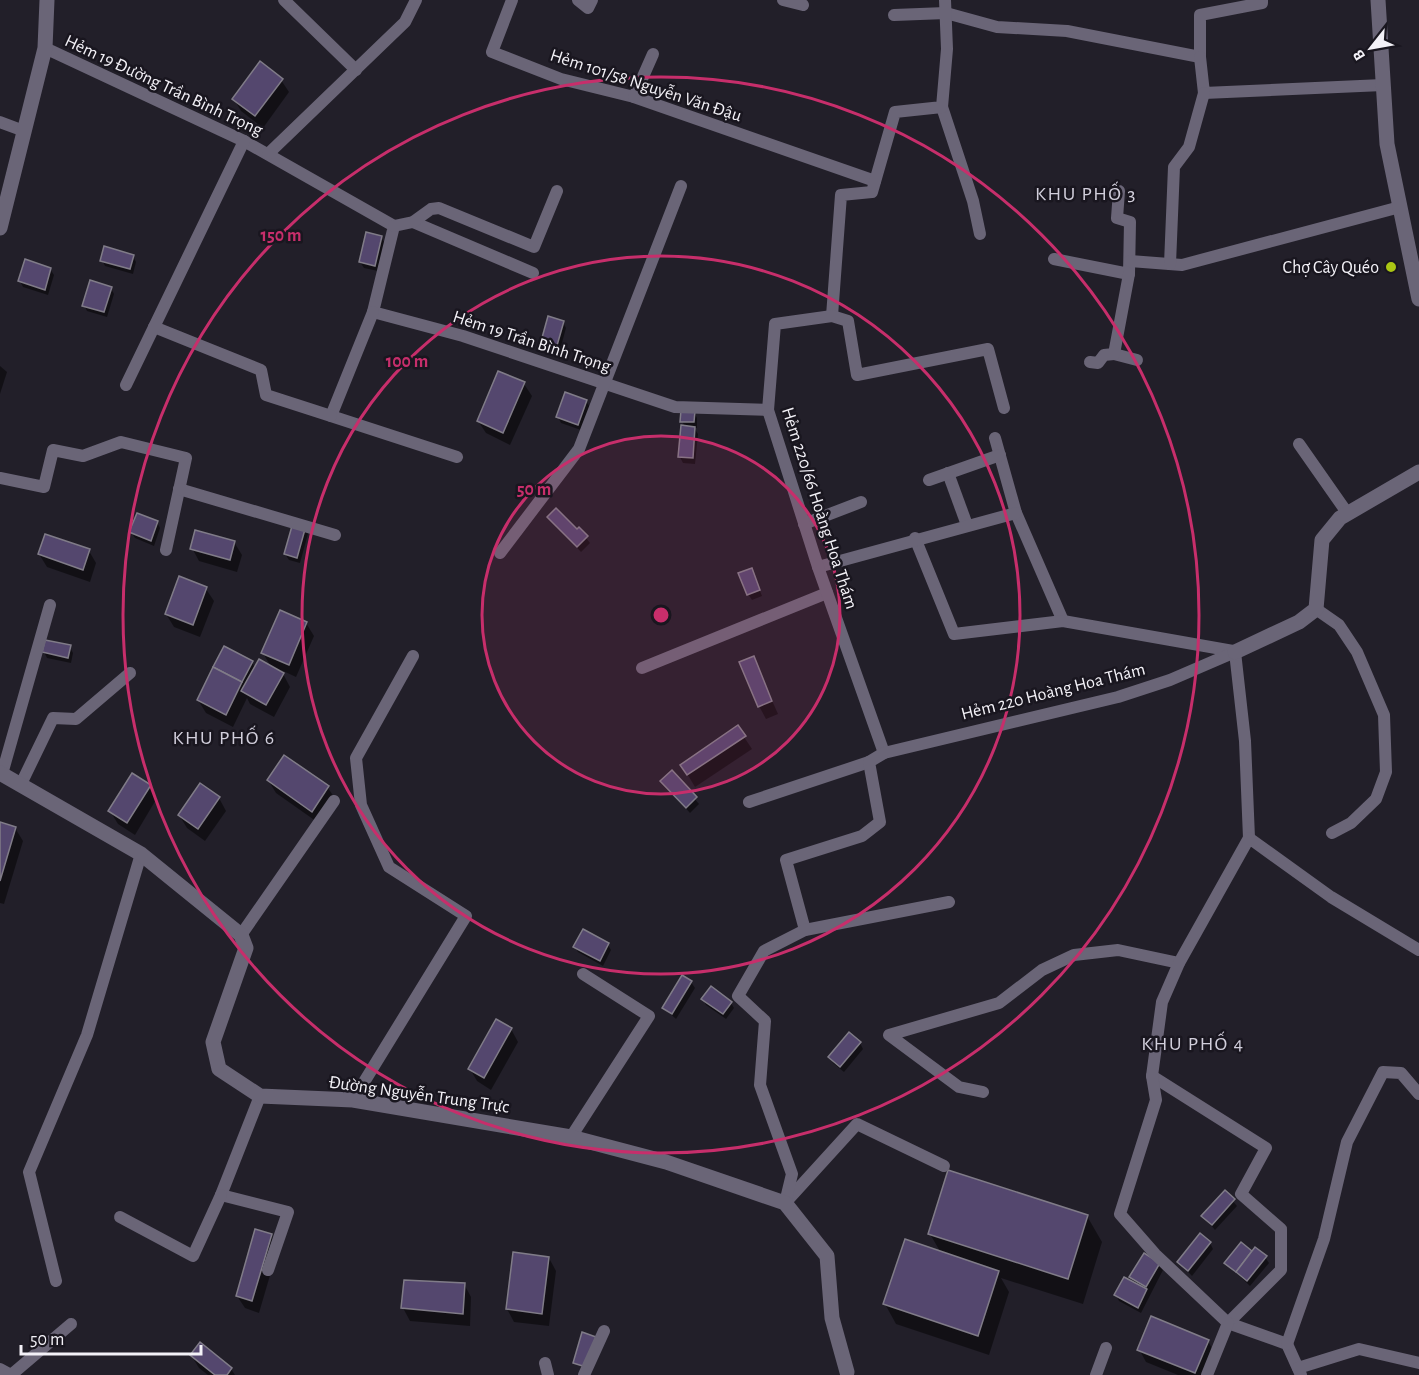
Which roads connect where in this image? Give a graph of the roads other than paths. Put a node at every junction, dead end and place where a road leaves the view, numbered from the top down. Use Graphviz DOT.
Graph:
graph roads {
  1 [pos="47,0"];
  2 [pos="284,0"];
  3 [pos="416,0"];
  4 [pos="512,0"];
  5 [pos="578,0"];
  6 [pos="592,0"];
  7 [pos="783,0"];
  8 [pos="945,0"];
  9 [pos="1262,0"];
  10 [pos="1378,0"];
  11 [pos="803,5"];
  12 [pos="946,13"];
  13 [pos="894,15"];
  14 [pos="45,48"];
  15 [pos="653,54"];
  16 [pos="1200,57"];
  17 [pos="356,70"];
  18 [pos="1383,85"];
  19 [pos="1204,93"];
  20 [pos="634,97"];
  21 [pos="942,107"];
  22 [pos="0,122"];
  23 [pos="24,131"];
  24 [pos="244,141"];
  25 [pos="268,154"];
  26 [pos="875,181"];
  27 [pos="681,186"];
  28 [pos="557,190"];
  29 [pos="1119,191"];
  30 [pos="1400,207"];
  31 [pos="413,222"];
  32 [pos="394,226"];
  33 [pos="0,228"];
  34 [pos="980,234"];
  35 [pos="1054,259"];
  36 [pos="1170,264"];
  37 [pos="1130,268"];
  38 [pos="533,273"];
  39 [pos="1419,299"];
  40 [pos="372,312"];
  41 [pos="832,316"];
  42 [pos="154,327"];
  43 [pos="1114,354"];
  44 [pos="1137,360"];
  45 [pos="1089,362"];
  46 [pos="1116,369"];
  47 [pos="603,382"];
  48 [pos="126,384"];
  49 [pos="1004,408"];
  50 [pos="768,410"];
  51 [pos="331,416"];
  52 [pos="995,438"];
  53 [pos="1299,444"];
  54 [pos="1000,455"];
  55 [pos="457,457"];
  56 [pos="1419,472"];
  57 [pos="948,473"];
  58 [pos="0,478"];
  59 [pos="929,480"];
  60 [pos="179,489"];
  61 [pos="861,502"];
  62 [pos="1016,513"];
  63 [pos="1348,514"];
  64 [pos="804,524"];
  65 [pos="967,525"];
  66 [pos="335,535"];
  67 [pos="915,538"];
  68 [pos="166,550"];
  69 [pos="500,553"];
  70 [pos="818,567"];
  71 [pos="827,593"];
  72 [pos="50,605"];
  73 [pos="1316,609"];
  74 [pos="1063,621"];
  75 [pos="1234,652"];
  76 [pos="413,657"];
  77 [pos="642,668"];
  78 [pos="130,673"];
  79 [pos="884,753"];
  80 [pos="869,762"];
  81 [pos="1,773"];
  82 [pos="21,784"];
  83 [pos="334,801"];
  84 [pos="749,802"];
  85 [pos="1332,833"];
  86 [pos="1249,838"];
  87 [pos="141,854"];
  88 [pos="949,902"];
  89 [pos="805,930"];
  90 [pos="241,935"];
  91 [pos="1419,950"];
  92 [pos="1179,963"];
  93 [pos="583,974"];
  94 [pos="1152,1076"];
  95 [pos="983,1092"];
  96 [pos="1419,1094"];
  97 [pos="260,1096"];
  98 [pos="353,1100"];
  99 [pos="571,1137"];
  100 [pos="944,1166"];
  101 [pos="221,1195"];
  102 [pos="785,1203"];
  103 [pos="120,1216"];
  104 [pos="268,1270"];
  105 [pos="56,1281"];
  106 [pos="1228,1323"];
  107 [pos="71,1324"];
  108 [pos="604,1331"];
  109 [pos="1287,1344"];
  110 [pos="1106,1348"];
  111 [pos="1419,1363"];
  112 [pos="0,1369"];
  113 [pos="1300,1372"];
  114 [pos="847,1374"];
  115 [pos="584,1375"];
  116 [pos="1096,1375"];
  117 [pos="1207,1375"];
  1 -- 14 [label="street"];
  2 -- 17 [label="lane"];
  3 -- 17 [label="lane"];
  4 -- 20 [label="lane, Hẻm 101/58 Nguyễn Văn Đậu"];
  5 -- 6 [label="lane"];
  7 -- 11 [label="lane"];
  8 -- 12 [label="lane"];
  9 -- 16 [label="lane"];
  10 -- 18 [label="street"];
  12 -- 13 [label="lane"];
  12 -- 16 [label="lane"];
  12 -- 21 [label="lane"];
  14 -- 23 [label="street"];
  14 -- 24 [label="lane, Hẻm 19 Đường Trần Bình Trọng"];
  15 -- 20 [label="lane"];
  16 -- 19 [label="lane"];
  17 -- 25 [label="lane"];
  18 -- 19 [label="lane"];
  18 -- 30 [label="street"];
  19 -- 36 [label="lane"];
  20 -- 26 [label="lane, Hẻm 101/58 Nguyễn Văn Đậu"];
  21 -- 26 [label="lane"];
  21 -- 34 [label="lane"];
  22 -- 23 [label="lane"];
  23 -- 33 [label="street"];
  24 -- 25 [label="lane, Hẻm 19 Đường Trần Bình Trọng"];
  24 -- 42 [label="lane"];
  25 -- 32 [label="lane"];
  26 -- 41 [label="lane"];
  27 -- 47 [label="lane"];
  28 -- 31 [label="lane"];
  29 -- 37 [label="lane"];
  30 -- 36 [label="lane"];
  30 -- 39 [label="street"];
  31 -- 32 [label="lane"];
  31 -- 38 [label="lane"];
  32 -- 40 [label="lane"];
  35 -- 37 [label="lane"];
  36 -- 37 [label="lane"];
  37 -- 43 [label="lane"];
  40 -- 47 [label="lane, Hẻm 19 Trần Bình Trọng"];
  40 -- 51 [label="lane"];
  41 -- 49 [label="lane"];
  41 -- 50 [label="lane, Hẻm 220/66 Hoàng Hoa Thám"];
  42 -- 48 [label="lane"];
  42 -- 51 [label="lane"];
  43 -- 44 [label="lane"];
  43 -- 45 [label="lane"];
  43 -- 46 [label="lane"];
  47 -- 50 [label="lane, Hẻm 19 Trần Bình Trọng"];
  47 -- 69 [label="lane"];
  50 -- 64 [label="lane, Hẻm 220/66 Hoàng Hoa Thám"];
  51 -- 55 [label="lane"];
  52 -- 54 [label="lane"];
  53 -- 63 [label="lane"];
  54 -- 57 [label="lane"];
  54 -- 62 [label="lane"];
  56 -- 63 [label="street"];
  57 -- 59 [label="lane"];
  57 -- 65 [label="lane"];
  58 -- 60 [label="lane"];
  60 -- 66 [label="lane"];
  60 -- 68 [label="lane"];
  61 -- 64 [label="lane"];
  62 -- 65 [label="lane"];
  62 -- 74 [label="lane"];
  63 -- 73 [label="street"];
  64 -- 70 [label="lane, Hẻm 220/66 Hoàng Hoa Thám"];
  65 -- 67 [label="lane"];
  67 -- 70 [label="lane"];
  67 -- 74 [label="lane"];
  70 -- 71 [label="lane, Hẻm 220/66 Hoàng Hoa Thám"];
  71 -- 77 [label="lane"];
  71 -- 79 [label="lane, Hẻm 220/66 Hoàng Hoa Thám"];
  72 -- 81 [label="lane"];
  73 -- 75 [label="street, Hẻm 220 Hoàng Hoa Thám"];
  73 -- 85 [label="lane"];
  74 -- 75 [label="lane"];
  75 -- 79 [label="lane, Hẻm 220 Hoàng Hoa Thám"];
  75 -- 86 [label="lane"];
  76 -- 98 [label="lane"];
  78 -- 82 [label="lane"];
  79 -- 80 [label="lane, Hẻm 220 Hoàng Hoa Thám"];
  80 -- 84 [label="lane, Hẻm 220 Hoàng Hoa Thám"];
  80 -- 89 [label="lane"];
  81 -- 82 [label="street"];
  82 -- 87 [label="street"];
  83 -- 90 [label="lane"];
  86 -- 91 [label="lane"];
  86 -- 92 [label="lane"];
  87 -- 90 [label="street"];
  87 -- 105 [label="lane"];
  88 -- 89 [label="lane"];
  89 -- 102 [label="lane"];
  90 -- 97 [label="street"];
  92 -- 94 [label="lane"];
  92 -- 95 [label="lane"];
  93 -- 99 [label="lane"];
  94 -- 106 [label="lane"];
  94 -- 106 [label="lane"];
  96 -- 109 [label="lane"];
  97 -- 98 [label="street, Đường Nguyễn Trung Trực"];
  97 -- 101 [label="lane"];
  98 -- 99 [label="street, Đường Nguyễn Trung Trực"];
  99 -- 102 [label="street, Đường Nguyễn Trung Trực"];
  100 -- 102 [label="lane"];
  101 -- 103 [label="lane"];
  101 -- 104 [label="lane"];
  102 -- 114 [label="street"];
  106 -- 109 [label="lane"];
  106 -- 117 [label="lane"];
  107 -- 112 [label="lane"];
  108 -- 115 [label="lane"];
  109 -- 113 [label="lane"];
  110 -- 116 [label="lane"];
  111 -- 113 [label="lane"];
}
